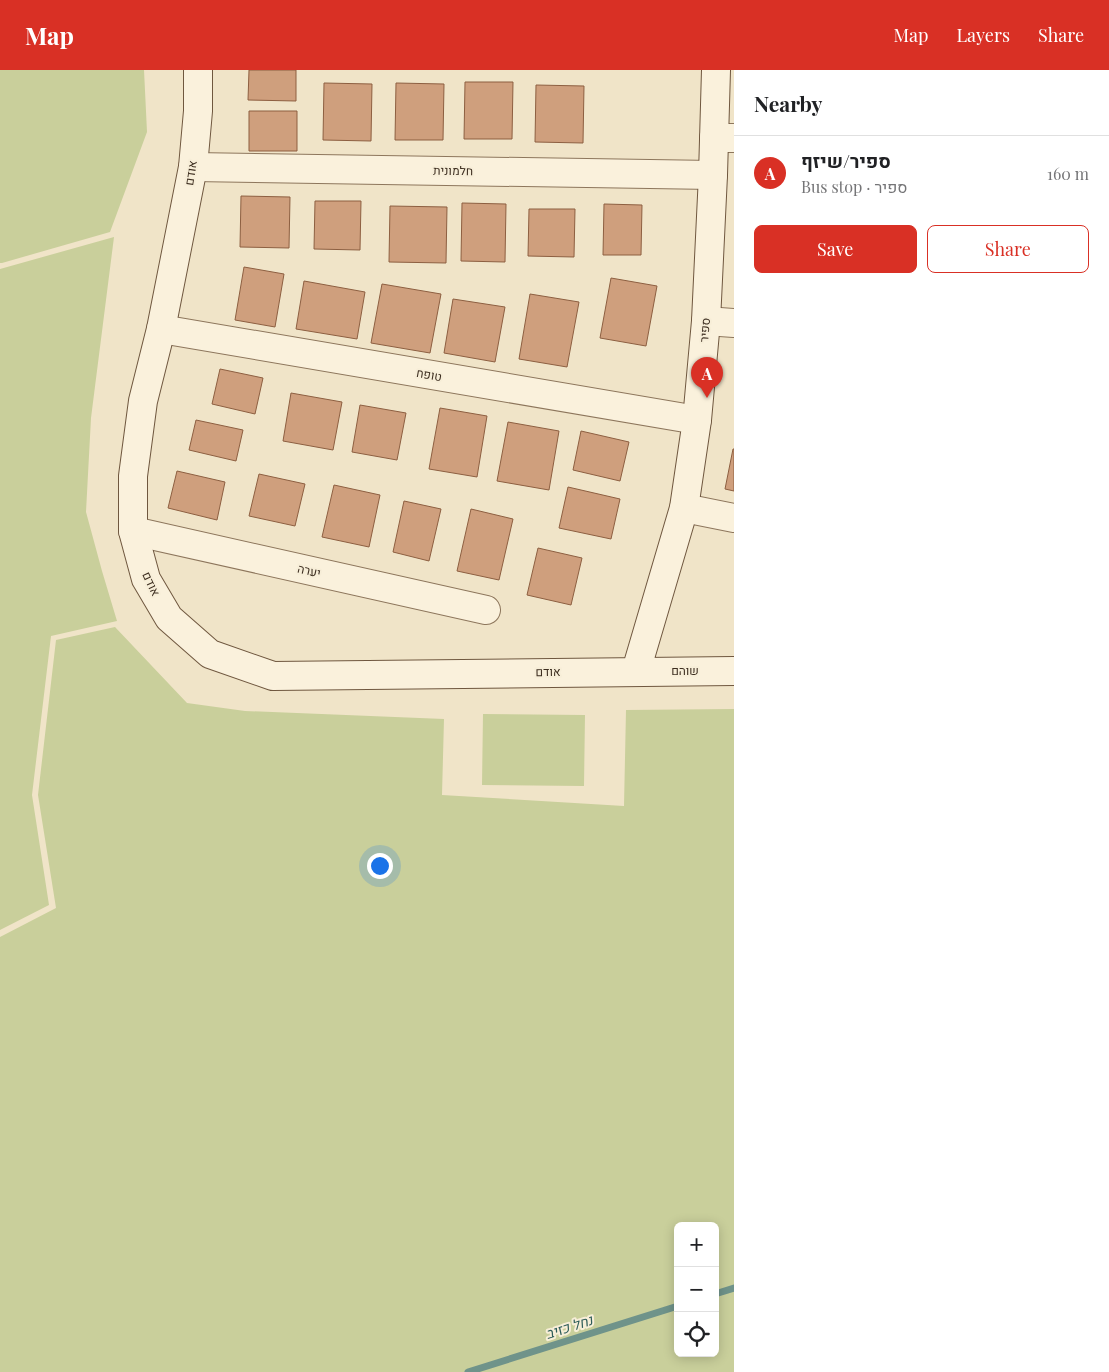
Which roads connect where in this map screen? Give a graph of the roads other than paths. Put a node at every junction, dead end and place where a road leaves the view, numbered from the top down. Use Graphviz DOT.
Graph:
graph roads {
  1 [pos="198,70"];
  2 [pos="716,70"];
  3 [pos="724,138"];
  4 [pos="193,167"];
  5 [pos="713,175"];
  6 [pos="706,321"];
  7 [pos="734,323"];
  8 [pos="162,329"];
  9 [pos="697,420"];
  10 [pos="684,508"];
  11 [pos="734,518"];
  12 [pos="133,531"];
  13 [pos="486,610"];
  14 [pos="636,671"];
  15 [pos="734,671"];
  1 -- 4 [label="street, אודם"];
  2 -- 3 [label="street, ספיר"];
  3 -- 5 [label="street, ספיר"];
  4 -- 5 [label="street, חלמונית"];
  4 -- 8 [label="street, אודם"];
  5 -- 6 [label="street, ספיר"];
  6 -- 7 [label="street"];
  6 -- 9 [label="street, ספיר"];
  8 -- 9 [label="street, טופח"];
  8 -- 12 [label="street, אודם"];
  9 -- 10 [label="street, ספיר"];
  10 -- 11 [label="street"];
  10 -- 14 [label="street, ספיר"];
  12 -- 13 [label="street, יערה"];
  12 -- 14 [label="street, אודם"];
  14 -- 15 [label="street, שוהם"];
}
